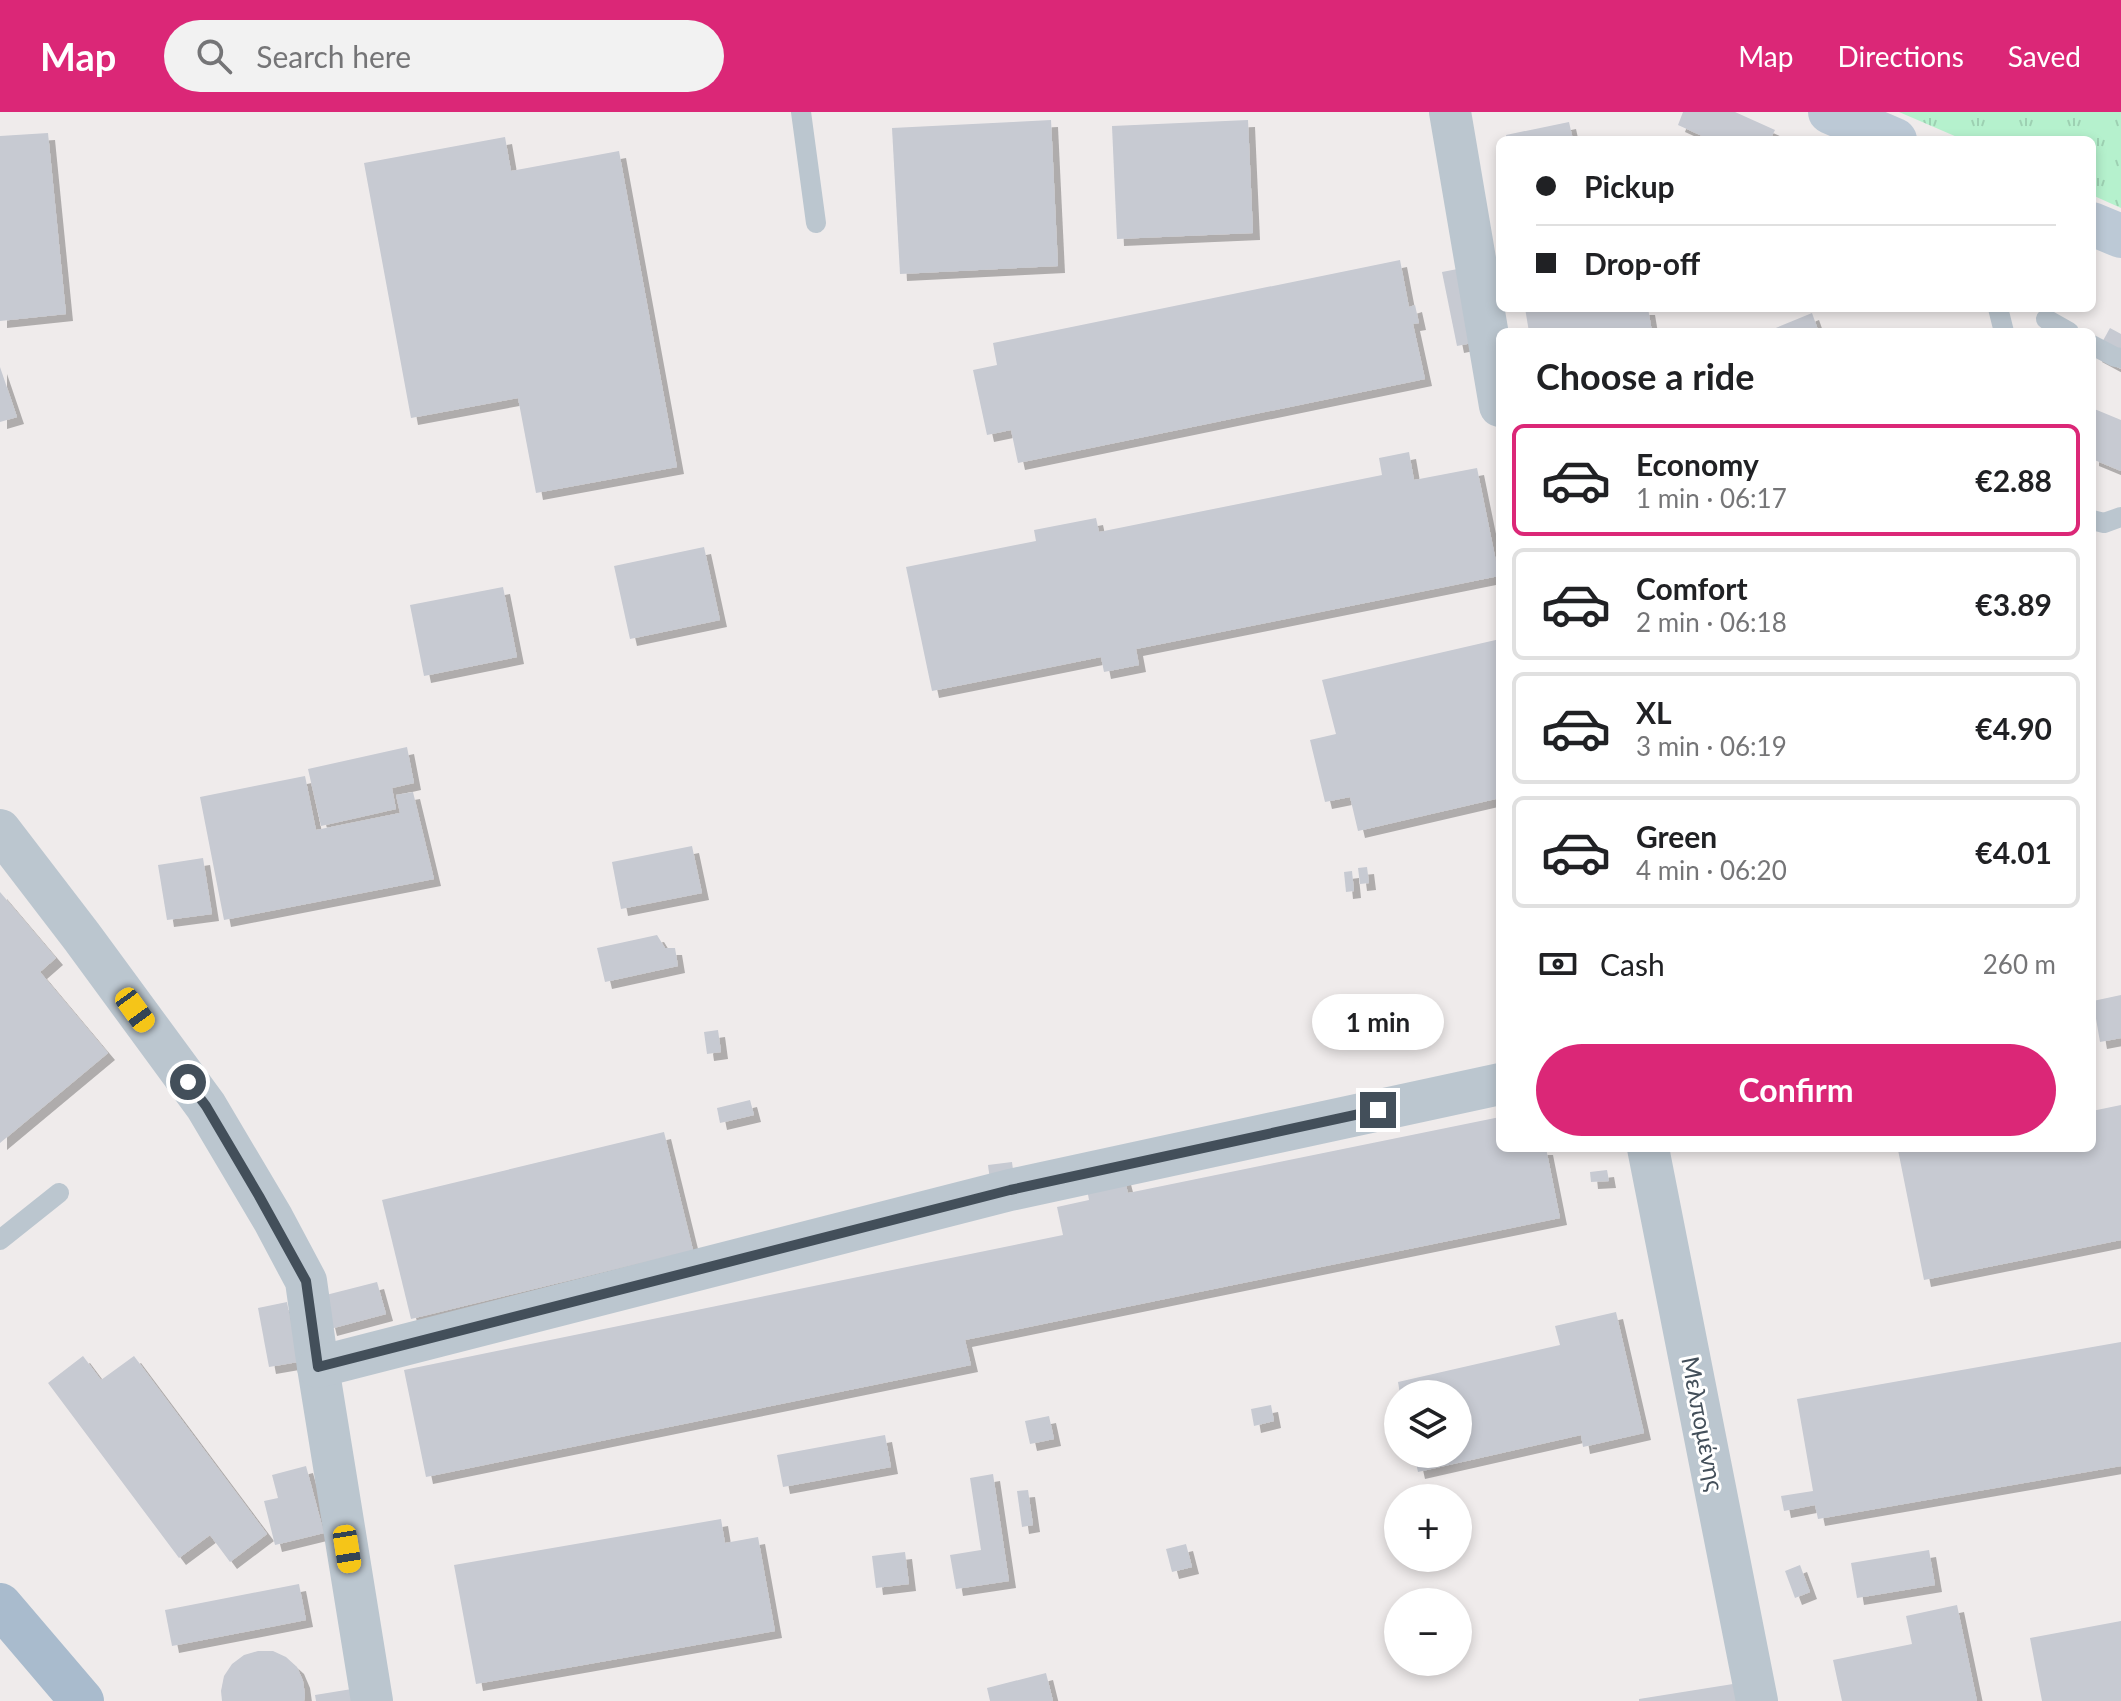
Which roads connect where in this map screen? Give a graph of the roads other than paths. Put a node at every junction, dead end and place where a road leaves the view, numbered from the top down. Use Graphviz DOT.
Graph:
graph roads {
  1 [pos="801,112"];
  2 [pos="1450,112"];
  3 [pos="1830,112"];
  4 [pos="1886,136"];
  5 [pos="816,223"];
  6 [pos="2096,226"];
  7 [pos="2121,236"];
  8 [pos="2046,319"];
  9 [pos="2062,328"];
  10 [pos="2096,347"];
  11 [pos="2121,358"];
  12 [pos="1496,382"];
  13 [pos="2121,517"];
  14 [pos="2096,521"];
  15 [pos="0,830"];
  16 [pos="1496,1085"];
  17 [pos="1649,1152"];
  18 [pos="59,1193"];
  19 [pos="0,1240"];
  20 [pos="318,1367"];
  21 [pos="0,1605"];
  22 [pos="82,1701"];
  23 [pos="372,1701"];
  24 [pos="1757,1701"];
  1 -- 5 [label="lane"];
  2 -- 12 [label="street"];
  3 -- 4 [label="main road"];
  6 -- 7 [label="main road"];
  8 -- 9 [label="lane"];
  10 -- 11 [label="lane"];
  13 -- 14 [label="lane"];
  15 -- 20 [label="street"];
  16 -- 20 [label="street"];
  17 -- 24 [label="street, Μελπομένης"];
  18 -- 19 [label="lane"];
  20 -- 23 [label="street"];
  21 -- 22 [label="main road"];
}
